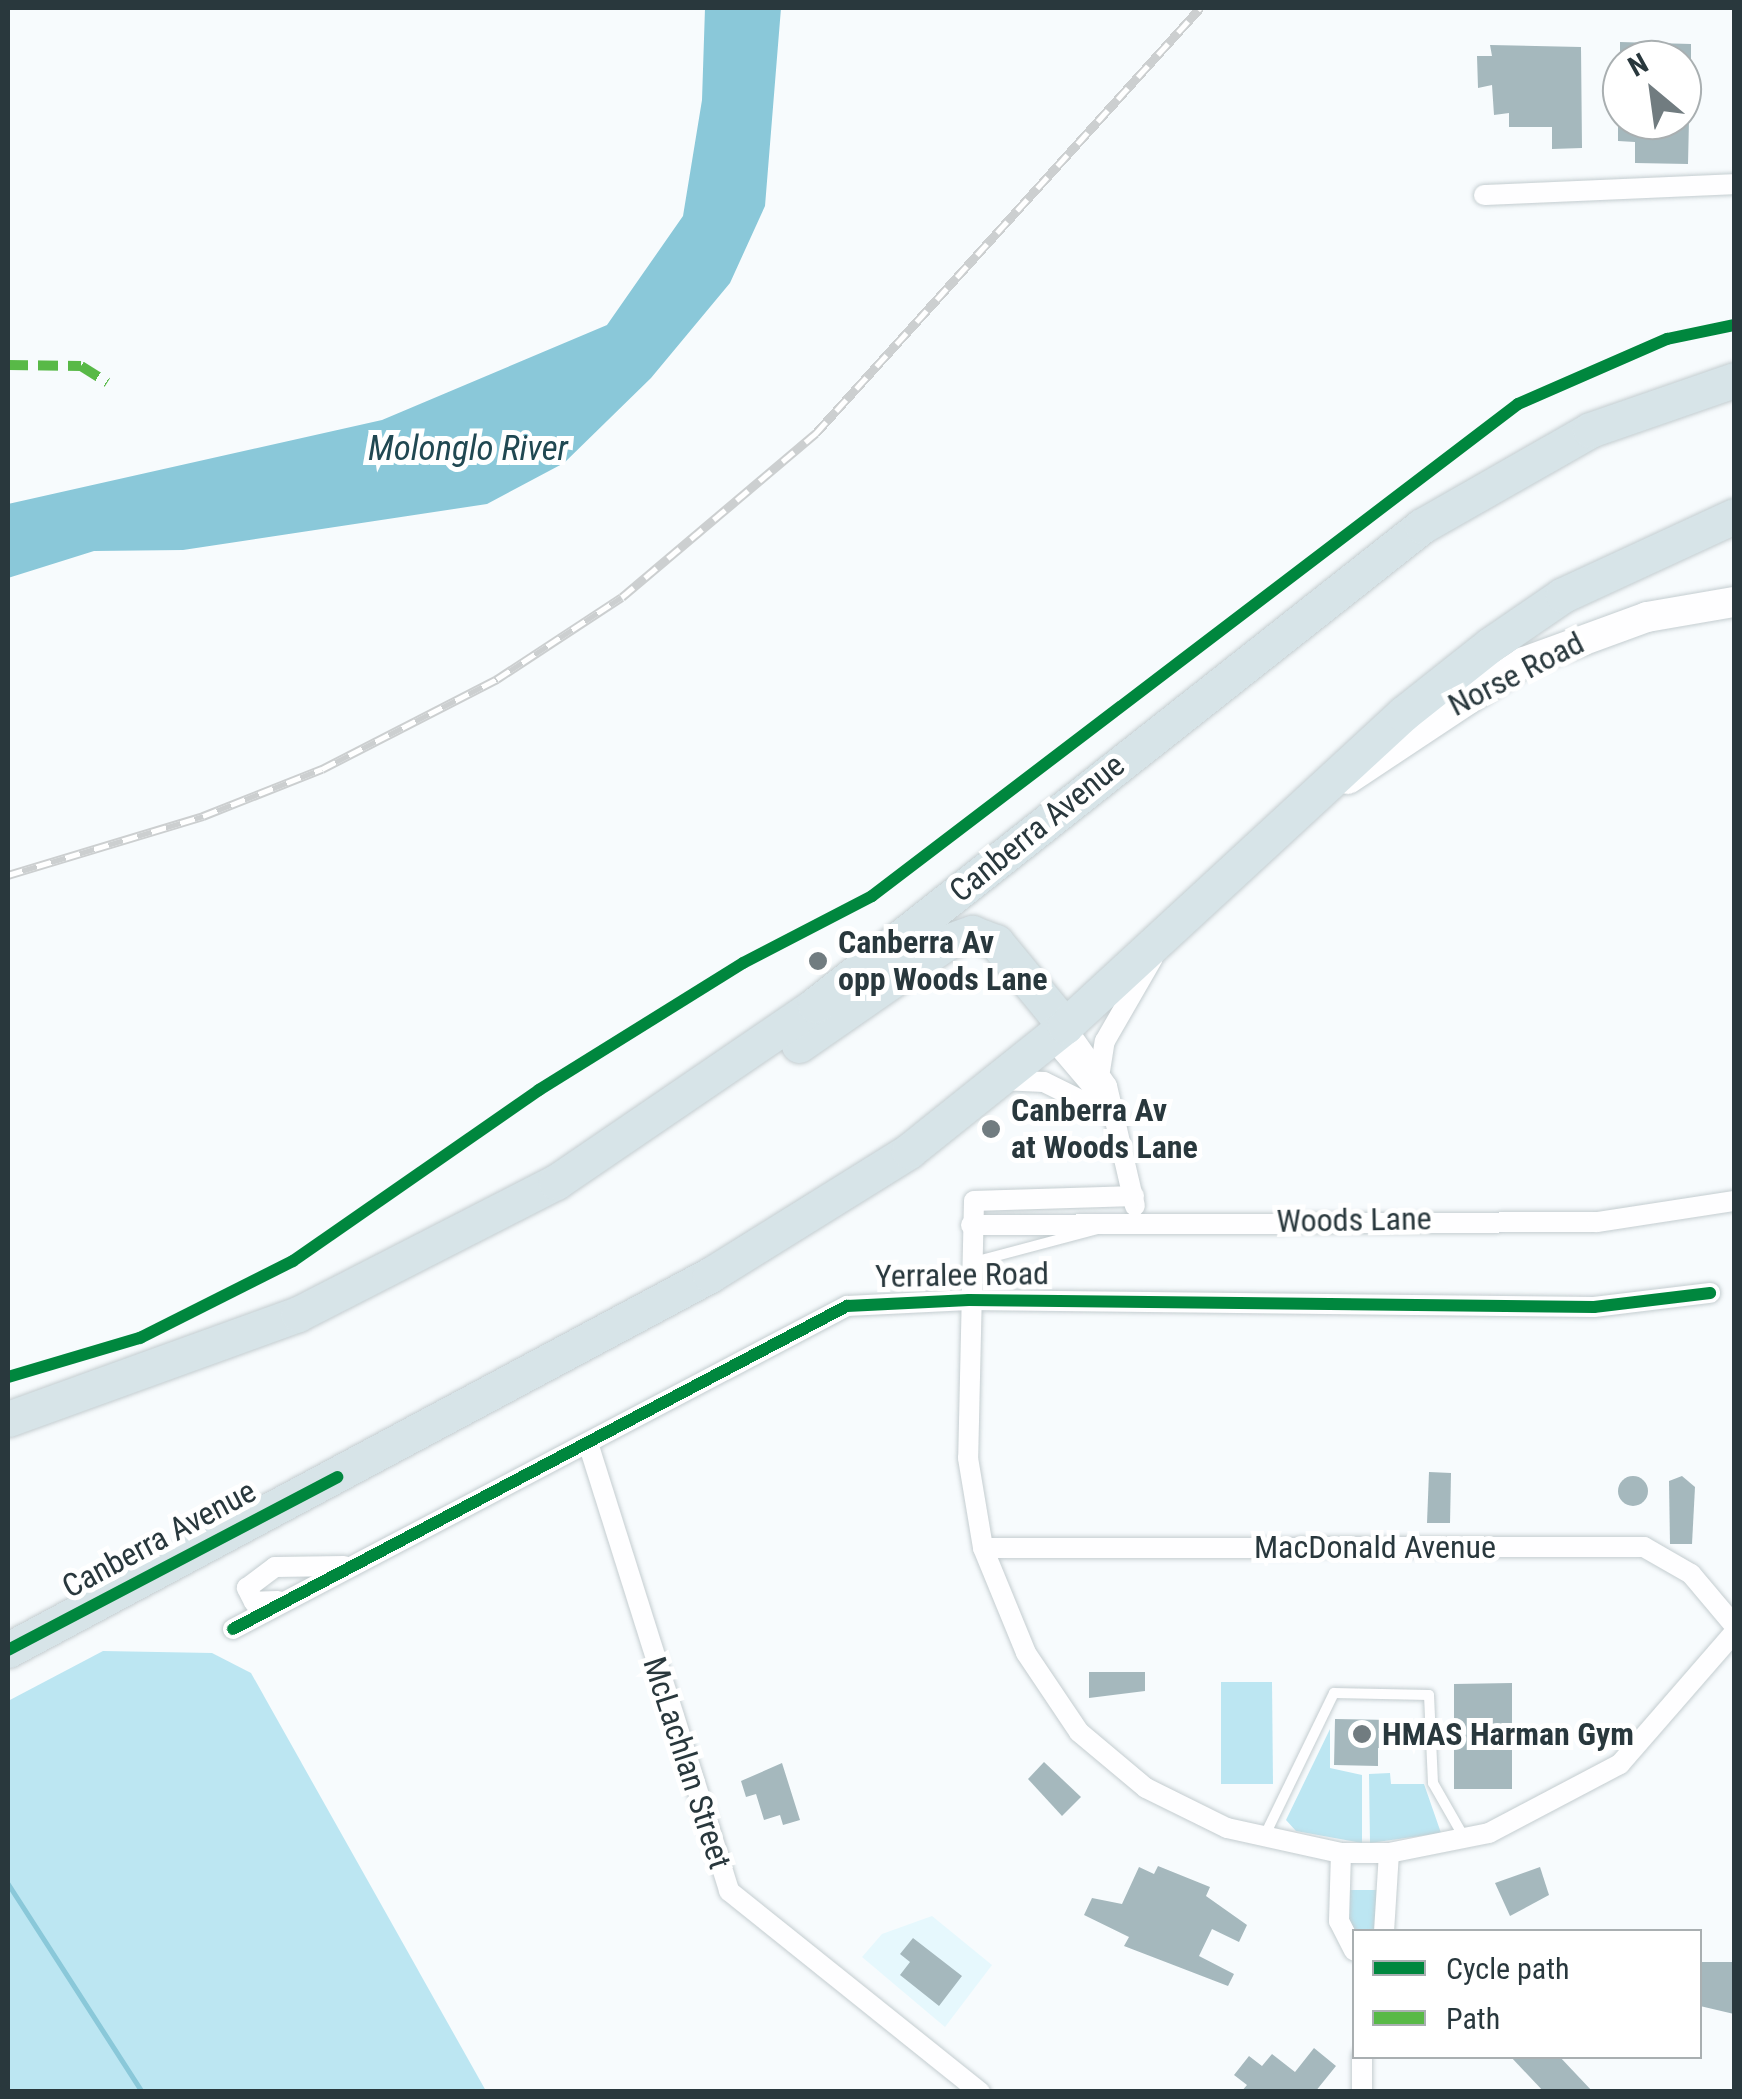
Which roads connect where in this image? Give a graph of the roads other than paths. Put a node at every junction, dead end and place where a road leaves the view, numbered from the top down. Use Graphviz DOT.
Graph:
graph roads {
  1 [pos="1734,184"];
  2 [pos="1484,195"];
  3 [pos="1734,380"];
  4 [pos="1734,516"];
  5 [pos="1734,602"];
  6 [pos="1320,797"];
  7 [pos="974,877"];
  8 [pos="972,932"];
  9 [pos="1166,935"];
  10 [pos="1058,1032"];
  11 [pos="1100,1071"];
  12 [pos="1001,1080"];
  13 [pos="1117,1115"];
  14 [pos="1134,1196"];
  15 [pos="1734,1205"];
  16 [pos="1112,1223"];
  17 [pos="1138,1223"];
  18 [pos="971,1225"];
  19 [pos="464,1236"];
  20 [pos="970,1264"];
  21 [pos="1710,1294"];
  22 [pos="969,1300"];
  23 [pos="8,1420"];
  24 [pos="588,1442"];
  25 [pos="984,1548"];
  26 [pos="361,1562"];
  27 [pos="290,1599"];
  28 [pos="1734,1625"];
  29 [pos="234,1629"];
  30 [pos="1734,1634"];
  31 [pos="8,1650"];
  32 [pos="1264,1838"];
  33 [pos="1464,1838"];
  34 [pos="1388,1853"];
  35 [pos="1341,1854"];
  36 [pos="1384,1929"];
  37 [pos="1352,1946"];
  38 [pos="1362,2059"];
  39 [pos="980,2092"];
  40 [pos="1362,2092"];
  1 -- 2 [label="street"];
  3 -- 7 [label="highway, Canberra Avenue"];
  4 -- 6 [label="highway, Canberra Avenue"];
  5 -- 6 [label="main road, Norse Road"];
  6 -- 9 [label="highway, Canberra Avenue"];
  7 -- 8 [label="highway"];
  7 -- 19 [label="highway, Canberra Avenue"];
  8 -- 10 [label="highway"];
  8 -- 19 [label="highway"];
  9 -- 10 [label="highway, Canberra Avenue"];
  9 -- 11 [label="street"];
  10 -- 11 [label="street"];
  10 -- 12 [label="highway, Canberra Avenue"];
  10 -- 13 [label="street"];
  11 -- 13 [label="street"];
  12 -- 13 [label="street"];
  12 -- 31 [label="highway, Canberra Avenue"];
  13 -- 14 [label="street"];
  14 -- 17 [label="street"];
  14 -- 18 [label="street"];
  15 -- 17 [label="street, Woods Lane"];
  16 -- 17 [label="street, Woods Lane"];
  16 -- 18 [label="street, Woods Lane"];
  16 -- 20 [label="lane"];
  18 -- 20 [label="street"];
  19 -- 23 [label="highway, Canberra Avenue"];
  20 -- 22 [label="street"];
  21 -- 22 [label="street, Yerralee Road"];
  22 -- 24 [label="street, Yerralee Road"];
  22 -- 25 [label="street"];
  24 -- 26 [label="street, Yerralee Road"];
  24 -- 39 [label="street, McLachlan Street"];
  25 -- 28 [label="street, MacDonald Avenue"];
  25 -- 32 [label="street"];
  26 -- 27 [label="street, Yerralee Road"];
  26 -- 27 [label="street, Yerralee Road"];
  27 -- 29 [label="street, Yerralee Road"];
  30 -- 33 [label="street"];
  32 -- 33 [label="lane"];
  32 -- 35 [label="street"];
  33 -- 34 [label="street"];
  34 -- 35 [label="street"];
  34 -- 36 [label="street"];
  35 -- 37 [label="street"];
  38 -- 40 [label="street"];
}
